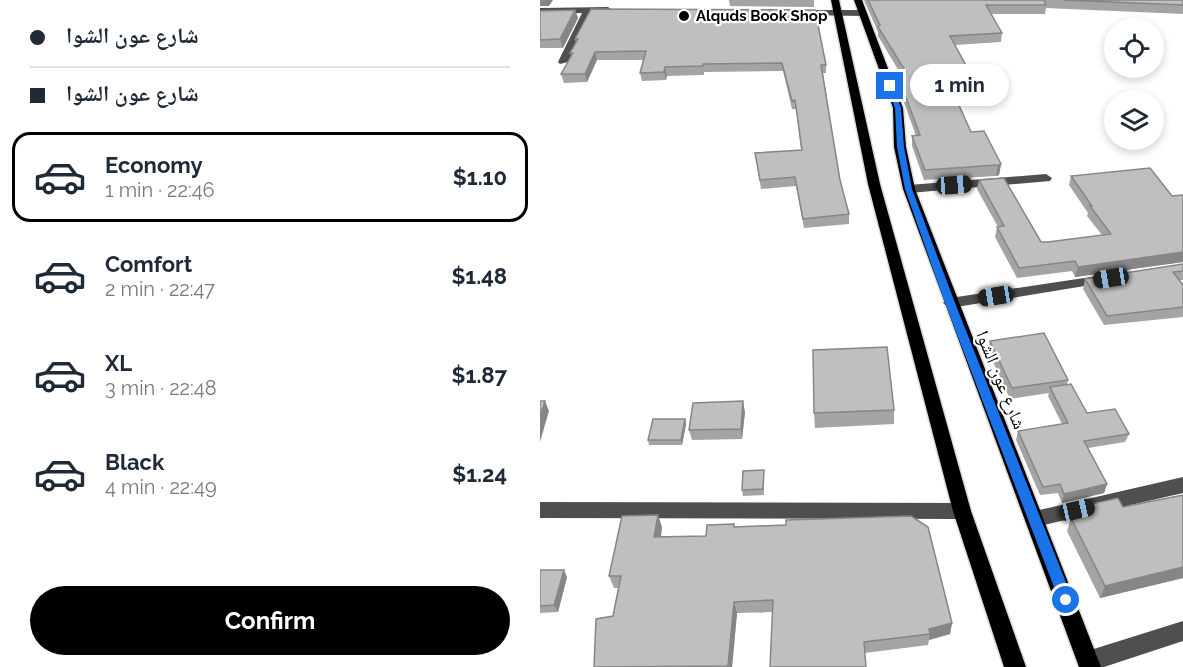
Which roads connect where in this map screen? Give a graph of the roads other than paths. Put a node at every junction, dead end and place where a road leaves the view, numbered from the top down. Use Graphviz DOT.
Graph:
graph roads {
  1 [pos="836,6"];
  2 [pos="861,6"];
  3 [pos="540,10"];
  4 [pos="588,10"];
  5 [pos="623,10"];
  6 [pos="789,12"];
  7 [pos="563,62"];
  8 [pos="1046,178"];
  9 [pos="909,189"];
  10 [pos="1123,276"];
  11 [pos="950,303"];
  12 [pos="1183,485"];
  13 [pos="540,510"];
  14 [pos="962,511"];
  15 [pos="1035,519"];
  16 [pos="1183,631"];
  17 [pos="1090,664"];
  18 [pos="1015,667"];
  1 -- 2 [label="street"];
  1 -- 6 [label="street"];
  1 -- 14 [label="main road"];
  2 -- 9 [label="main road, شارع عون الشوا"];
  3 -- 4 [label="street"];
  4 -- 5 [label="street"];
  4 -- 7 [label="street"];
  8 -- 9 [label="street"];
  9 -- 11 [label="main road, شارع عون الشوا"];
  10 -- 11 [label="street"];
  11 -- 15 [label="main road, شارع عون الشوا"];
  12 -- 15 [label="street"];
  13 -- 14 [label="street"];
  14 -- 18 [label="main road"];
  15 -- 17 [label="main road, شارع عون الشوا"];
  16 -- 17 [label="street"];
}
